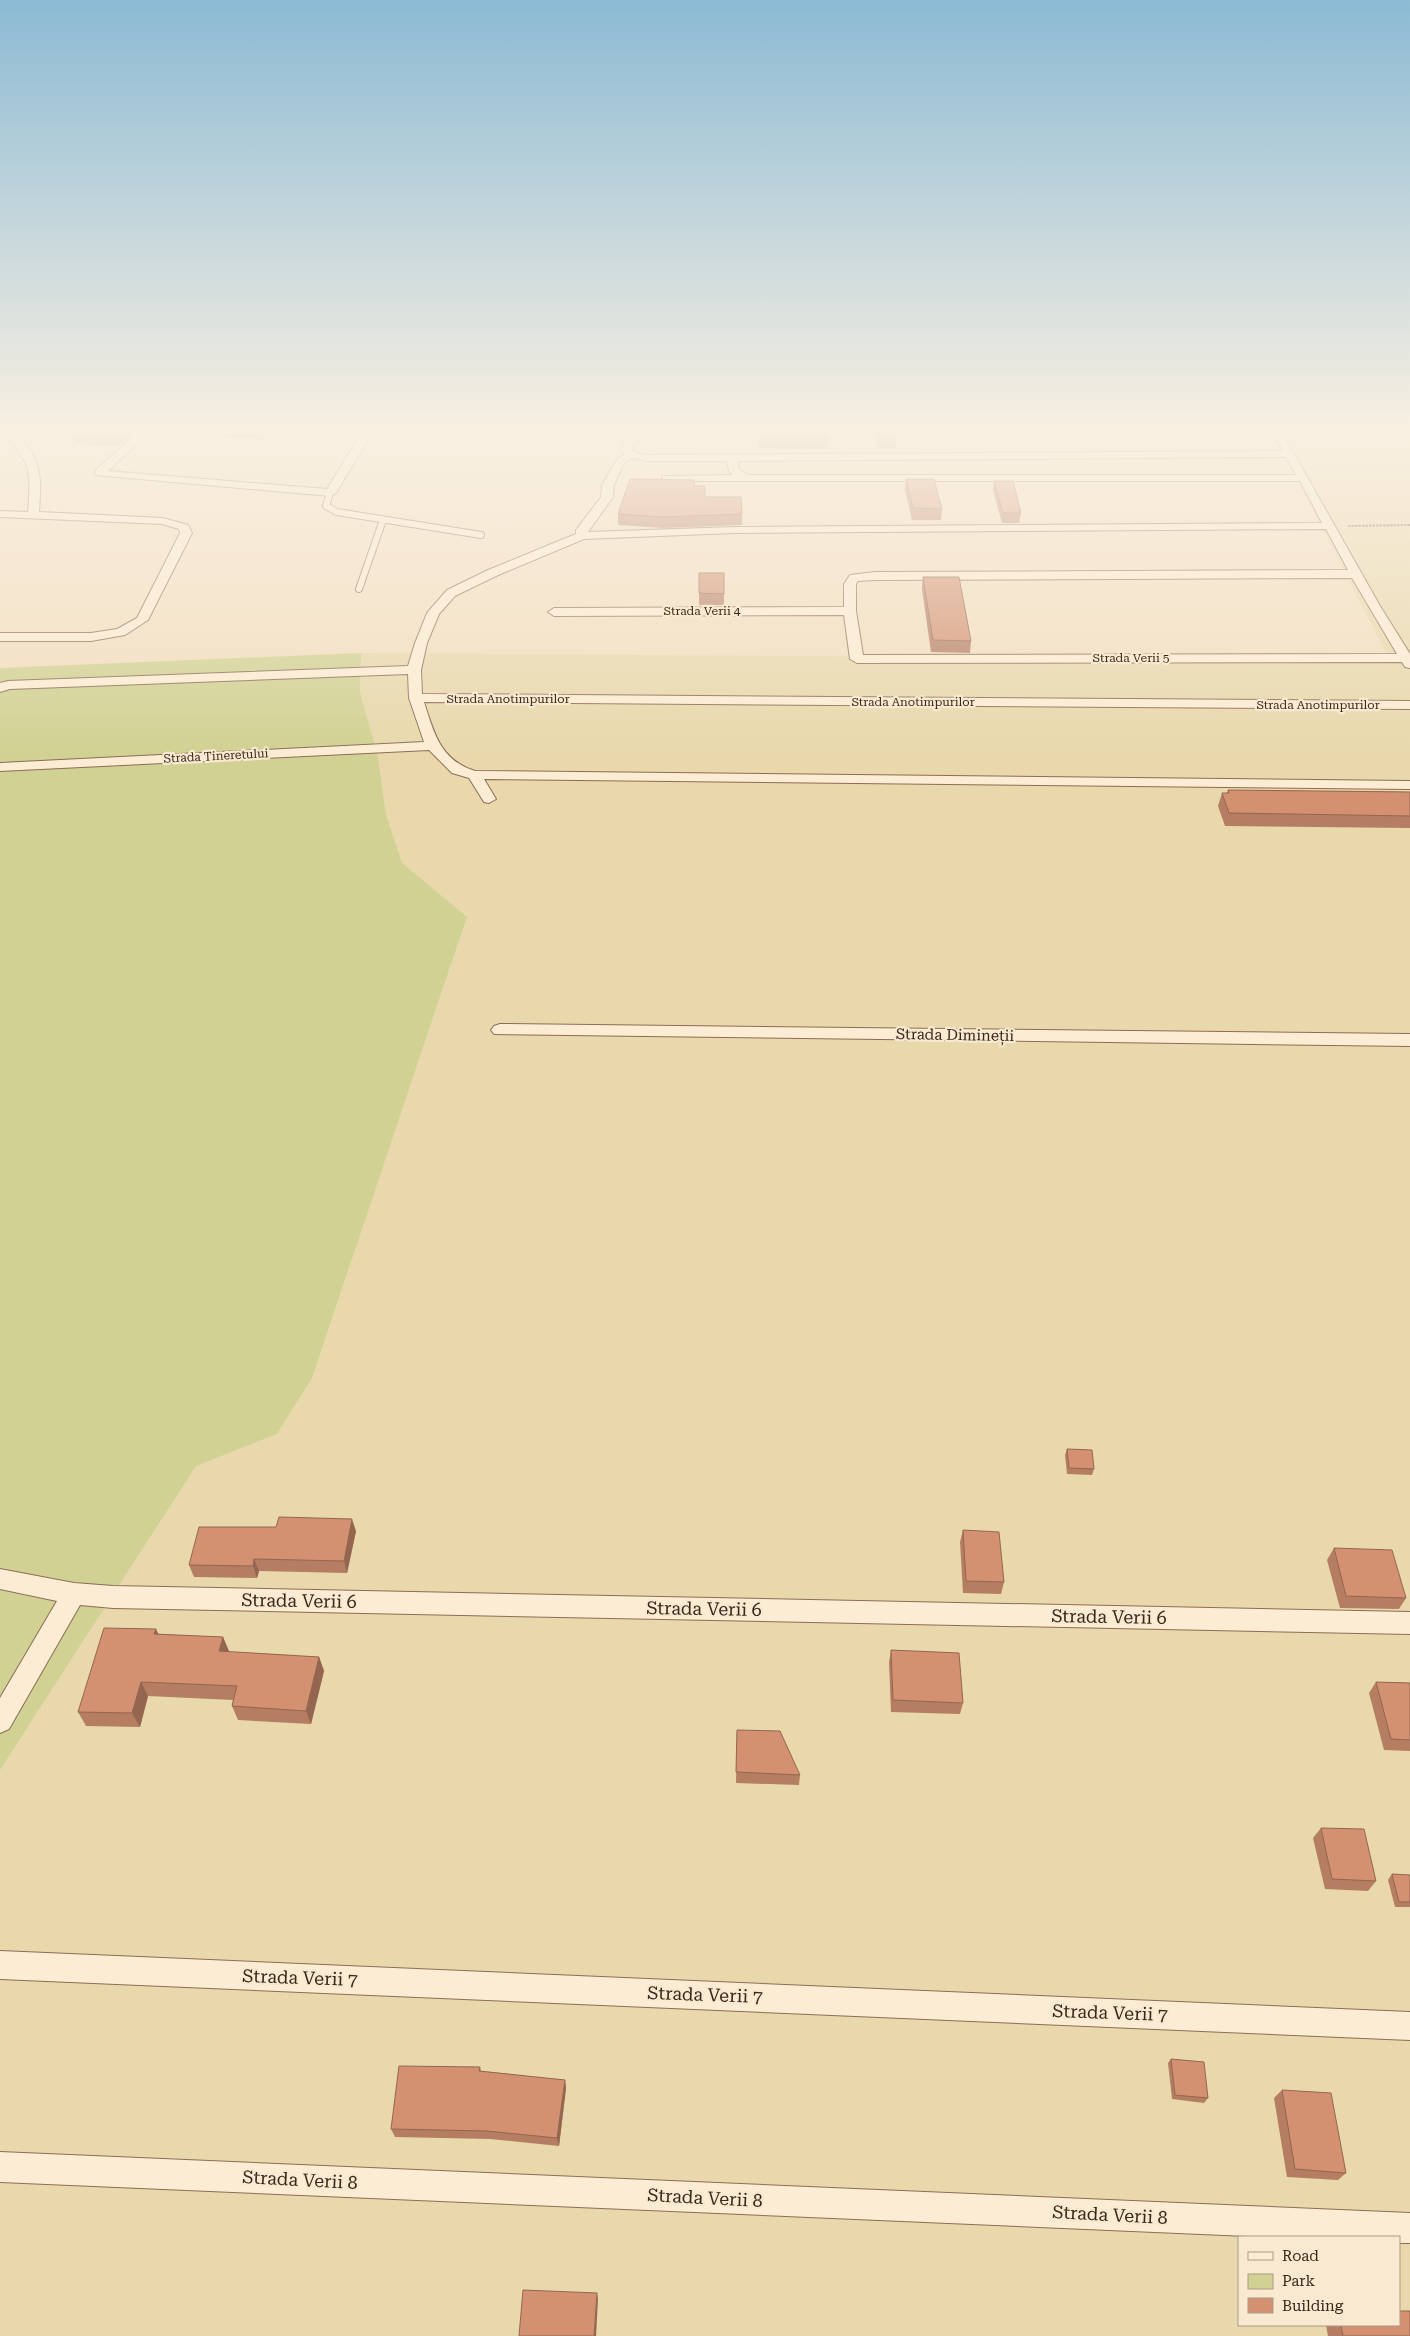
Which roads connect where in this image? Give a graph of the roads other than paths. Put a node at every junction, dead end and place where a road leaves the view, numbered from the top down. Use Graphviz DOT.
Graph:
graph roads {
  1 [pos="184,536"];
  2 [pos="378,536"];
  3 [pos="582,536"];
  4 [pos="1334,536"];
  5 [pos="1356,574"];
  6 [pos="359,589"];
  7 [pos="850,611"];
  8 [pos="554,612"];
  9 [pos="121,632"];
  10 [pos="0,636"];
  11 [pos="857,659"];
  12 [pos="1408,661"];
  13 [pos="414,670"];
  14 [pos="0,688"];
  15 [pos="416,698"];
  16 [pos="1410,705"];
  17 [pos="432,746"];
  18 [pos="0,767"];
  19 [pos="474,775"];
  20 [pos="1410,784"];
  21 [pos="489,799"];
  22 [pos="500,1030"];
  23 [pos="1410,1040"];
  24 [pos="0,1579"];
  25 [pos="74,1594"];
  26 [pos="1410,1623"];
  27 [pos="0,1721"];
  28 [pos="0,1965"];
  29 [pos="1410,2026"];
  30 [pos="0,2167"];
  31 [pos="1410,2228"];
  1 -- 9 [label="street"];
  2 -- 6 [label="lane"];
  3 -- 13 [label="street"];
  4 -- 5 [label="street"];
  5 -- 7 [label="street"];
  5 -- 12 [label="street"];
  7 -- 8 [label="street, Strada Verii 4"];
  7 -- 11 [label="street"];
  9 -- 10 [label="street"];
  11 -- 12 [label="street, Strada Verii 5"];
  13 -- 14 [label="street"];
  13 -- 15 [label="street"];
  15 -- 16 [label="street, Strada Anotimpurilor"];
  15 -- 17 [label="street"];
  17 -- 18 [label="street, Strada Tineretului"];
  17 -- 19 [label="street"];
  19 -- 20 [label="street"];
  19 -- 21 [label="street"];
  22 -- 23 [label="street, Strada Dimineții"];
  24 -- 25 [label="street, Strada Verii 6"];
  25 -- 26 [label="street, Strada Verii 6"];
  25 -- 27 [label="street"];
  28 -- 29 [label="street, Strada Verii 7"];
  30 -- 31 [label="street, Strada Verii 8"];
}
